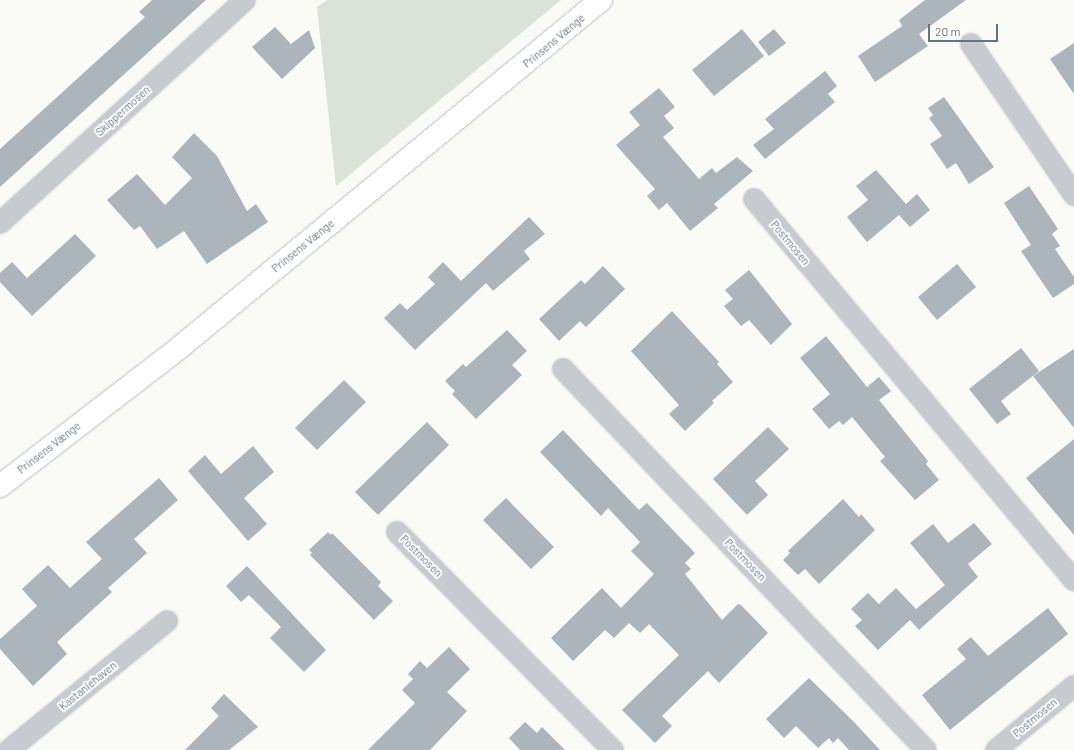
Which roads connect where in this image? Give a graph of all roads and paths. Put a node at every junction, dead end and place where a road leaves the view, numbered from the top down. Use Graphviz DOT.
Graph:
graph roads {
  1 [pos="245,0"];
  2 [pos="601,0"];
  3 [pos="971,44"];
  4 [pos="1074,195"];
  5 [pos="754,200"];
  6 [pos="0,223"];
  7 [pos="563,369"];
  8 [pos="0,486"];
  9 [pos="397,532"];
  10 [pos="1074,580"];
  11 [pos="167,621"];
  12 [pos="1074,686"];
  13 [pos="10,750"];
  14 [pos="613,750"];
  15 [pos="926,750"];
  16 [pos="996,750"];
  1 -- 6 [label="street, Skippermosen"];
  2 -- 8 [label="street, Prinsens Vænge"];
  3 -- 4 [label="street"];
  5 -- 10 [label="street, Postmosen"];
  7 -- 15 [label="street, Postmosen"];
  9 -- 14 [label="street, Postmosen"];
  11 -- 13 [label="street, Kastaniehaven"];
  12 -- 16 [label="street, Postmosen"];
}
